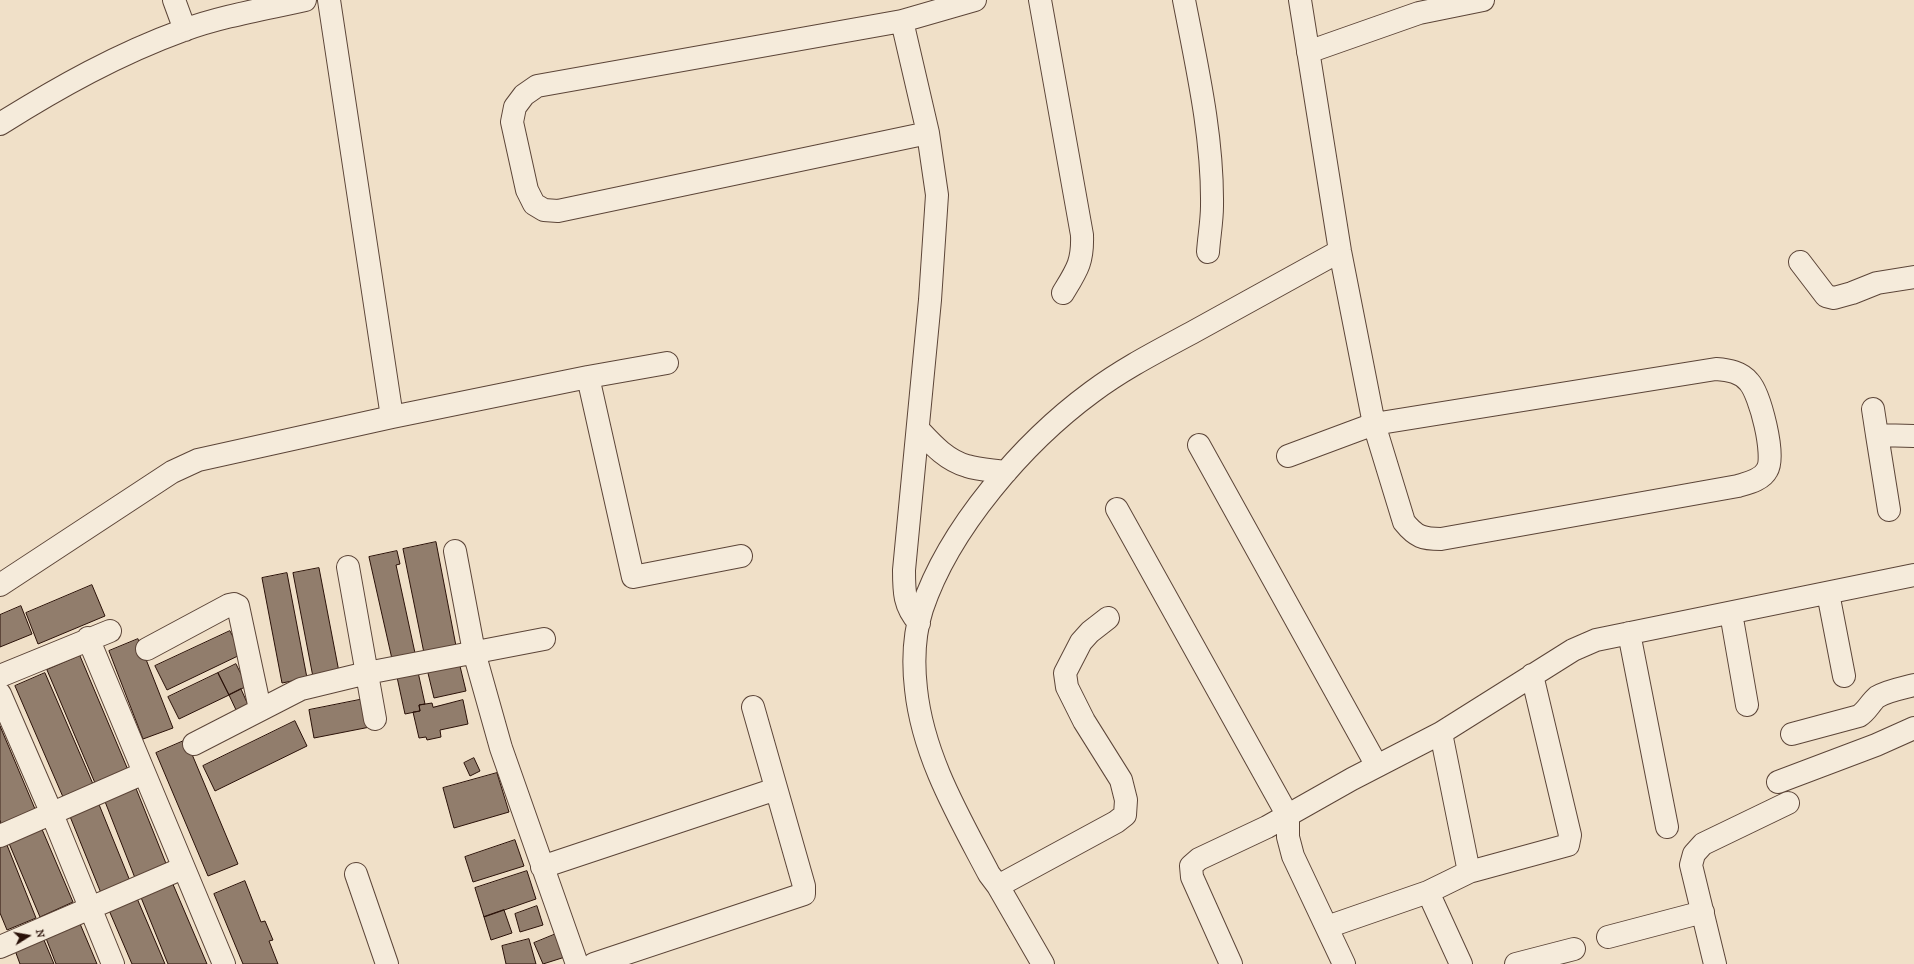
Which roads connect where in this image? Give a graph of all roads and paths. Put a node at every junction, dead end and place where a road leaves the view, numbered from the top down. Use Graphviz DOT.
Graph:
graph roads {
  1 [pos="174,0"];
  2 [pos="305,0"];
  3 [pos="329,0"];
  4 [pos="975,0"];
  5 [pos="1040,0"];
  6 [pos="1184,0"];
  7 [pos="1300,0"];
  8 [pos="1483,0"];
  9 [pos="1434,5"];
  10 [pos="243,7"];
  11 [pos="902,21"];
  12 [pos="185,30"];
  13 [pos="1308,52"];
  14 [pos="0,124"];
  15 [pos="928,133"];
  16 [pos="1340,251"];
  17 [pos="1208,252"];
  18 [pos="1800,262"];
  19 [pos="1914,277"];
  20 [pos="1063,293"];
  21 [pos="667,363"];
  22 [pos="588,377"];
  23 [pos="1873,409"];
  24 [pos="392,417"];
  25 [pos="1374,424"];
  26 [pos="918,429"];
  27 [pos="1877,435"];
  28 [pos="1914,436"];
  29 [pos="1199,445"];
  30 [pos="1288,456"];
  31 [pos="1006,472"];
  32 [pos="1117,509"];
  33 [pos="1889,510"];
  34 [pos="455,551"];
  35 [pos="741,556"];
  36 [pos="348,566"];
  37 [pos="1914,575"];
  38 [pos="0,585"];
  39 [pos="1828,593"];
  40 [pos="1731,613"];
  41 [pos="1108,618"];
  42 [pos="919,623"];
  43 [pos="110,631"];
  44 [pos="1629,633"];
  45 [pos="88,638"];
  46 [pos="544,639"];
  47 [pos="147,649"];
  48 [pos="474,652"];
  49 [pos="367,673"];
  50 [pos="1532,675"];
  51 [pos="0,676"];
  52 [pos="1844,676"];
  53 [pos="1914,685"];
  54 [pos="0,694"];
  55 [pos="1747,705"];
  56 [pos="753,707"];
  57 [pos="260,709"];
  58 [pos="375,719"];
  59 [pos="1914,728"];
  60 [pos="1441,733"];
  61 [pos="1792,734"];
  62 [pos="194,744"];
  63 [pos="1377,766"];
  64 [pos="144,773"];
  65 [pos="1778,782"];
  66 [pos="776,789"];
  67 [pos="1788,803"];
  68 [pos="52,814"];
  69 [pos="1288,816"];
  70 [pos="1667,827"];
  71 [pos="0,836"];
  72 [pos="542,867"];
  73 [pos="183,868"];
  74 [pos="1469,872"];
  75 [pos="356,874"];
  76 [pos="998,886"];
  77 [pos="1428,892"];
  78 [pos="90,907"];
  79 [pos="1703,912"];
  80 [pos="1327,928"];
  81 [pos="1608,937"];
  82 [pos="0,946"];
  83 [pos="1574,949"];
  84 [pos="113,964"];
  85 [pos="224,964"];
  86 [pos="387,964"];
  87 [pos="577,964"];
  88 [pos="594,964"];
  89 [pos="1043,964"];
  90 [pos="1231,964"];
  91 [pos="1344,964"];
  92 [pos="1461,964"];
  93 [pos="1516,964"];
  94 [pos="1715,964"];
  1 -- 12 [label="street"];
  2 -- 10 [label="street"];
  3 -- 24 [label="street"];
  4 -- 11 [label="street"];
  5 -- 20 [label="street"];
  6 -- 17 [label="street"];
  7 -- 13 [label="street"];
  8 -- 9 [label="street"];
  9 -- 13 [label="street"];
  10 -- 12 [label="street"];
  11 -- 15 [label="street"];
  11 -- 15 [label="street"];
  12 -- 14 [label="street"];
  13 -- 16 [label="street"];
  15 -- 26 [label="street"];
  16 -- 25 [label="street"];
  16 -- 31 [label="street"];
  18 -- 19 [label="street"];
  21 -- 22 [label="street"];
  22 -- 24 [label="street"];
  22 -- 35 [label="street"];
  23 -- 27 [label="street"];
  24 -- 38 [label="street"];
  25 -- 25 [label="street"];
  25 -- 30 [label="street"];
  26 -- 31 [label="street"];
  26 -- 42 [label="street"];
  27 -- 28 [label="street"];
  27 -- 33 [label="street"];
  29 -- 63 [label="street"];
  31 -- 42 [label="street"];
  32 -- 69 [label="street"];
  34 -- 48 [label="street"];
  36 -- 49 [label="street"];
  37 -- 39 [label="street"];
  39 -- 40 [label="street"];
  39 -- 52 [label="street"];
  40 -- 44 [label="street"];
  40 -- 55 [label="street"];
  41 -- 76 [label="street"];
  42 -- 76 [label="street"];
  43 -- 45 [label="street"];
  44 -- 50 [label="street"];
  44 -- 70 [label="street"];
  45 -- 51 [label="street"];
  45 -- 64 [label="street"];
  46 -- 48 [label="street"];
  47 -- 57 [label="street"];
  48 -- 49 [label="street"];
  48 -- 72 [label="street"];
  49 -- 57 [label="street"];
  49 -- 58 [label="street"];
  50 -- 60 [label="street"];
  50 -- 74 [label="street"];
  53 -- 61 [label="street"];
  54 -- 68 [label="street"];
  56 -- 66 [label="street"];
  57 -- 62 [label="street"];
  59 -- 65 [label="street"];
  60 -- 63 [label="street"];
  60 -- 74 [label="street"];
  63 -- 69 [label="street"];
  64 -- 68 [label="street"];
  64 -- 73 [label="street"];
  66 -- 72 [label="street"];
  66 -- 88 [label="street"];
  67 -- 79 [label="street"];
  68 -- 71 [label="street"];
  68 -- 78 [label="street"];
  69 -- 80 [label="street"];
  69 -- 90 [label="street"];
  72 -- 87 [label="street"];
  73 -- 78 [label="street"];
  73 -- 85 [label="street"];
  74 -- 77 [label="street"];
  75 -- 86 [label="street"];
  76 -- 89 [label="street"];
  77 -- 80 [label="street"];
  77 -- 92 [label="street"];
  78 -- 82 [label="street"];
  78 -- 84 [label="street"];
  79 -- 81 [label="street"];
  79 -- 94 [label="street"];
  80 -- 91 [label="street"];
  83 -- 93 [label="street"];
}
